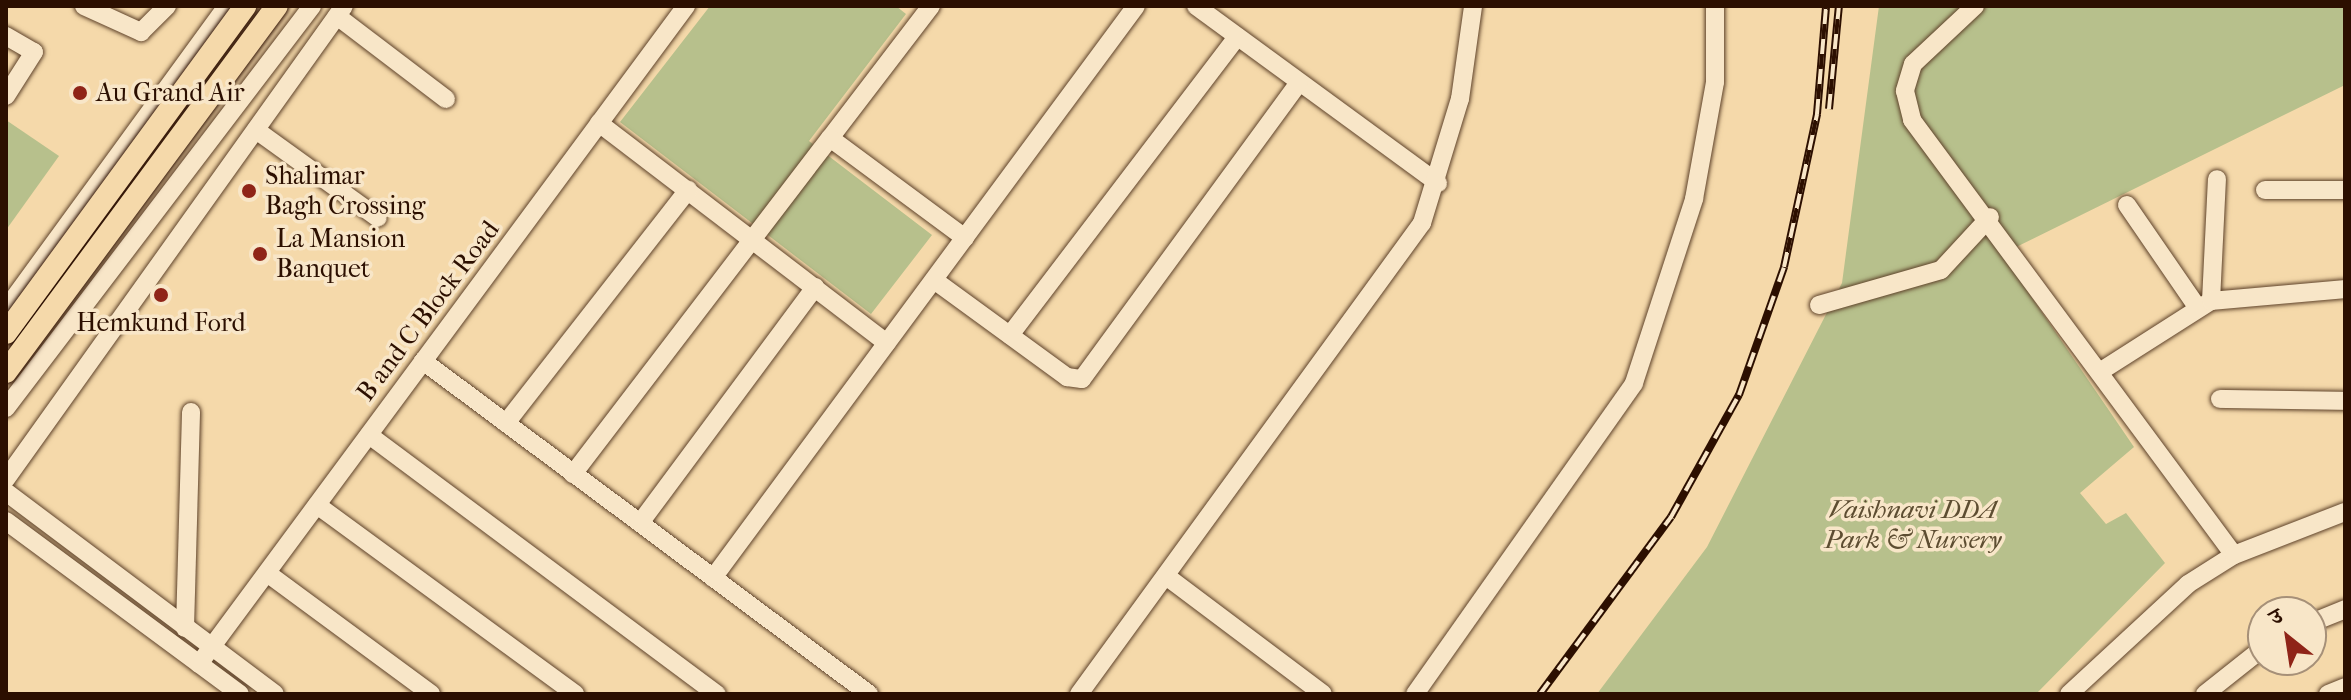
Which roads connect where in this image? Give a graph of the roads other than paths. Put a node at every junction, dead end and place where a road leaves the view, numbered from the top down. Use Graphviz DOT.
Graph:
graph roads {
  1 [pos="84,6"];
  2 [pos="167,6"];
  3 [pos="227,6"];
  4 [pos="245,6"];
  5 [pos="277,6"];
  6 [pos="312,6"];
  7 [pos="686,6"];
  8 [pos="1136,6"];
  9 [pos="1196,6"];
  10 [pos="1715,6"];
  11 [pos="1975,6"];
  12 [pos="927,8"];
  13 [pos="1469,8"];
  14 [pos="340,11"];
  15 [pos="6,36"];
  16 [pos="1237,37"];
  17 [pos="1299,83"];
  18 [pos="6,96"];
  19 [pos="446,99"];
  20 [pos="599,123"];
  21 [pos="256,130"];
  22 [pos="830,138"];
  23 [pos="2217,179"];
  24 [pos="1438,183"];
  25 [pos="688,190"];
  26 [pos="2265,190"];
  27 [pos="2345,190"];
  28 [pos="2127,205"];
  29 [pos="1990,217"];
  30 [pos="378,218"];
  31 [pos="749,236"];
  32 [pos="965,238"];
  33 [pos="934,280"];
  34 [pos="815,287"];
  35 [pos="2345,289"];
  36 [pos="20,291"];
  37 [pos="2204,304"];
  38 [pos="1819,305"];
  39 [pos="6,309"];
  40 [pos="69,325"];
  41 [pos="6,333"];
  42 [pos="1010,335"];
  43 [pos="887,343"];
  44 [pos="423,361"];
  45 [pos="2101,371"];
  46 [pos="6,372"];
  47 [pos="2220,399"];
  48 [pos="2345,401"];
  49 [pos="6,408"];
  50 [pos="191,412"];
  51 [pos="506,423"];
  52 [pos="369,435"];
  53 [pos="573,474"];
  54 [pos="6,479"];
  55 [pos="6,492"];
  56 [pos="317,505"];
  57 [pos="2345,512"];
  58 [pos="6,521"];
  59 [pos="640,523"];
  60 [pos="2234,555"];
  61 [pos="267,573"];
  62 [pos="1166,576"];
  63 [pos="713,578"];
  64 [pos="185,628"];
  65 [pos="211,647"];
  66 [pos="2247,661"];
  67 [pos="199,664"];
  68 [pos="2345,687"];
  69 [pos="240,694"];
  70 [pos="275,694"];
  71 [pos="431,694"];
  72 [pos="575,694"];
  73 [pos="717,694"];
  74 [pos="869,694"];
  75 [pos="1079,694"];
  76 [pos="1323,694"];
  77 [pos="1415,694"];
  78 [pos="2069,694"];
  79 [pos="2205,694"];
  80 [pos="2328,694"];
  1 -- 2 [label="street"];
  3 -- 36 [label="street"];
  4 -- 41 [label="main road, bridge"];
  5 -- 46 [label="main road, bridge"];
  6 -- 40 [label="street"];
  7 -- 20 [label="street, B and C Block Road"];
  8 -- 32 [label="street"];
  9 -- 16 [label="street"];
  10 -- 77 [label="street"];
  11 -- 29 [label="street"];
  12 -- 22 [label="street"];
  13 -- 24 [label="street"];
  14 -- 19 [label="street"];
  14 -- 21 [label="street"];
  15 -- 18 [label="street"];
  16 -- 17 [label="street"];
  16 -- 42 [label="street"];
  17 -- 24 [label="street"];
  17 -- 42 [label="street"];
  20 -- 25 [label="street"];
  20 -- 44 [label="street, B and C Block Road"];
  21 -- 30 [label="street"];
  21 -- 54 [label="street"];
  22 -- 31 [label="street"];
  22 -- 32 [label="street"];
  23 -- 37 [label="street"];
  24 -- 62 [label="street"];
  25 -- 31 [label="street"];
  25 -- 51 [label="street"];
  26 -- 27 [label="street"];
  28 -- 37 [label="street"];
  29 -- 38 [label="street"];
  29 -- 45 [label="street"];
  31 -- 34 [label="street"];
  31 -- 53 [label="street"];
  32 -- 33 [label="street"];
  33 -- 42 [label="street"];
  33 -- 43 [label="street"];
  34 -- 43 [label="street"];
  34 -- 59 [label="street"];
  35 -- 37 [label="street"];
  36 -- 39 [label="street"];
  36 -- 40 [label="street"];
  37 -- 45 [label="street"];
  40 -- 49 [label="street"];
  43 -- 63 [label="street"];
  44 -- 51 [label="street"];
  44 -- 52 [label="street, B and C Block Road"];
  45 -- 60 [label="street"];
  47 -- 48 [label="street"];
  50 -- 64 [label="street"];
  51 -- 53 [label="street"];
  52 -- 56 [label="street, B and C Block Road"];
  52 -- 73 [label="street"];
  53 -- 59 [label="street"];
  55 -- 64 [label="street"];
  56 -- 61 [label="street, B and C Block Road"];
  56 -- 72 [label="street"];
  57 -- 60 [label="street"];
  58 -- 67 [label="street"];
  59 -- 63 [label="street"];
  60 -- 78 [label="street"];
  61 -- 65 [label="street, B and C Block Road"];
  61 -- 71 [label="street"];
  62 -- 75 [label="street"];
  62 -- 76 [label="street"];
  63 -- 74 [label="street"];
  64 -- 65 [label="street"];
  65 -- 67 [label="street, B and C Block Road"];
  65 -- 70 [label="street"];
  66 -- 79 [label="street"];
  67 -- 69 [label="street"];
  68 -- 80 [label="street"];
}
